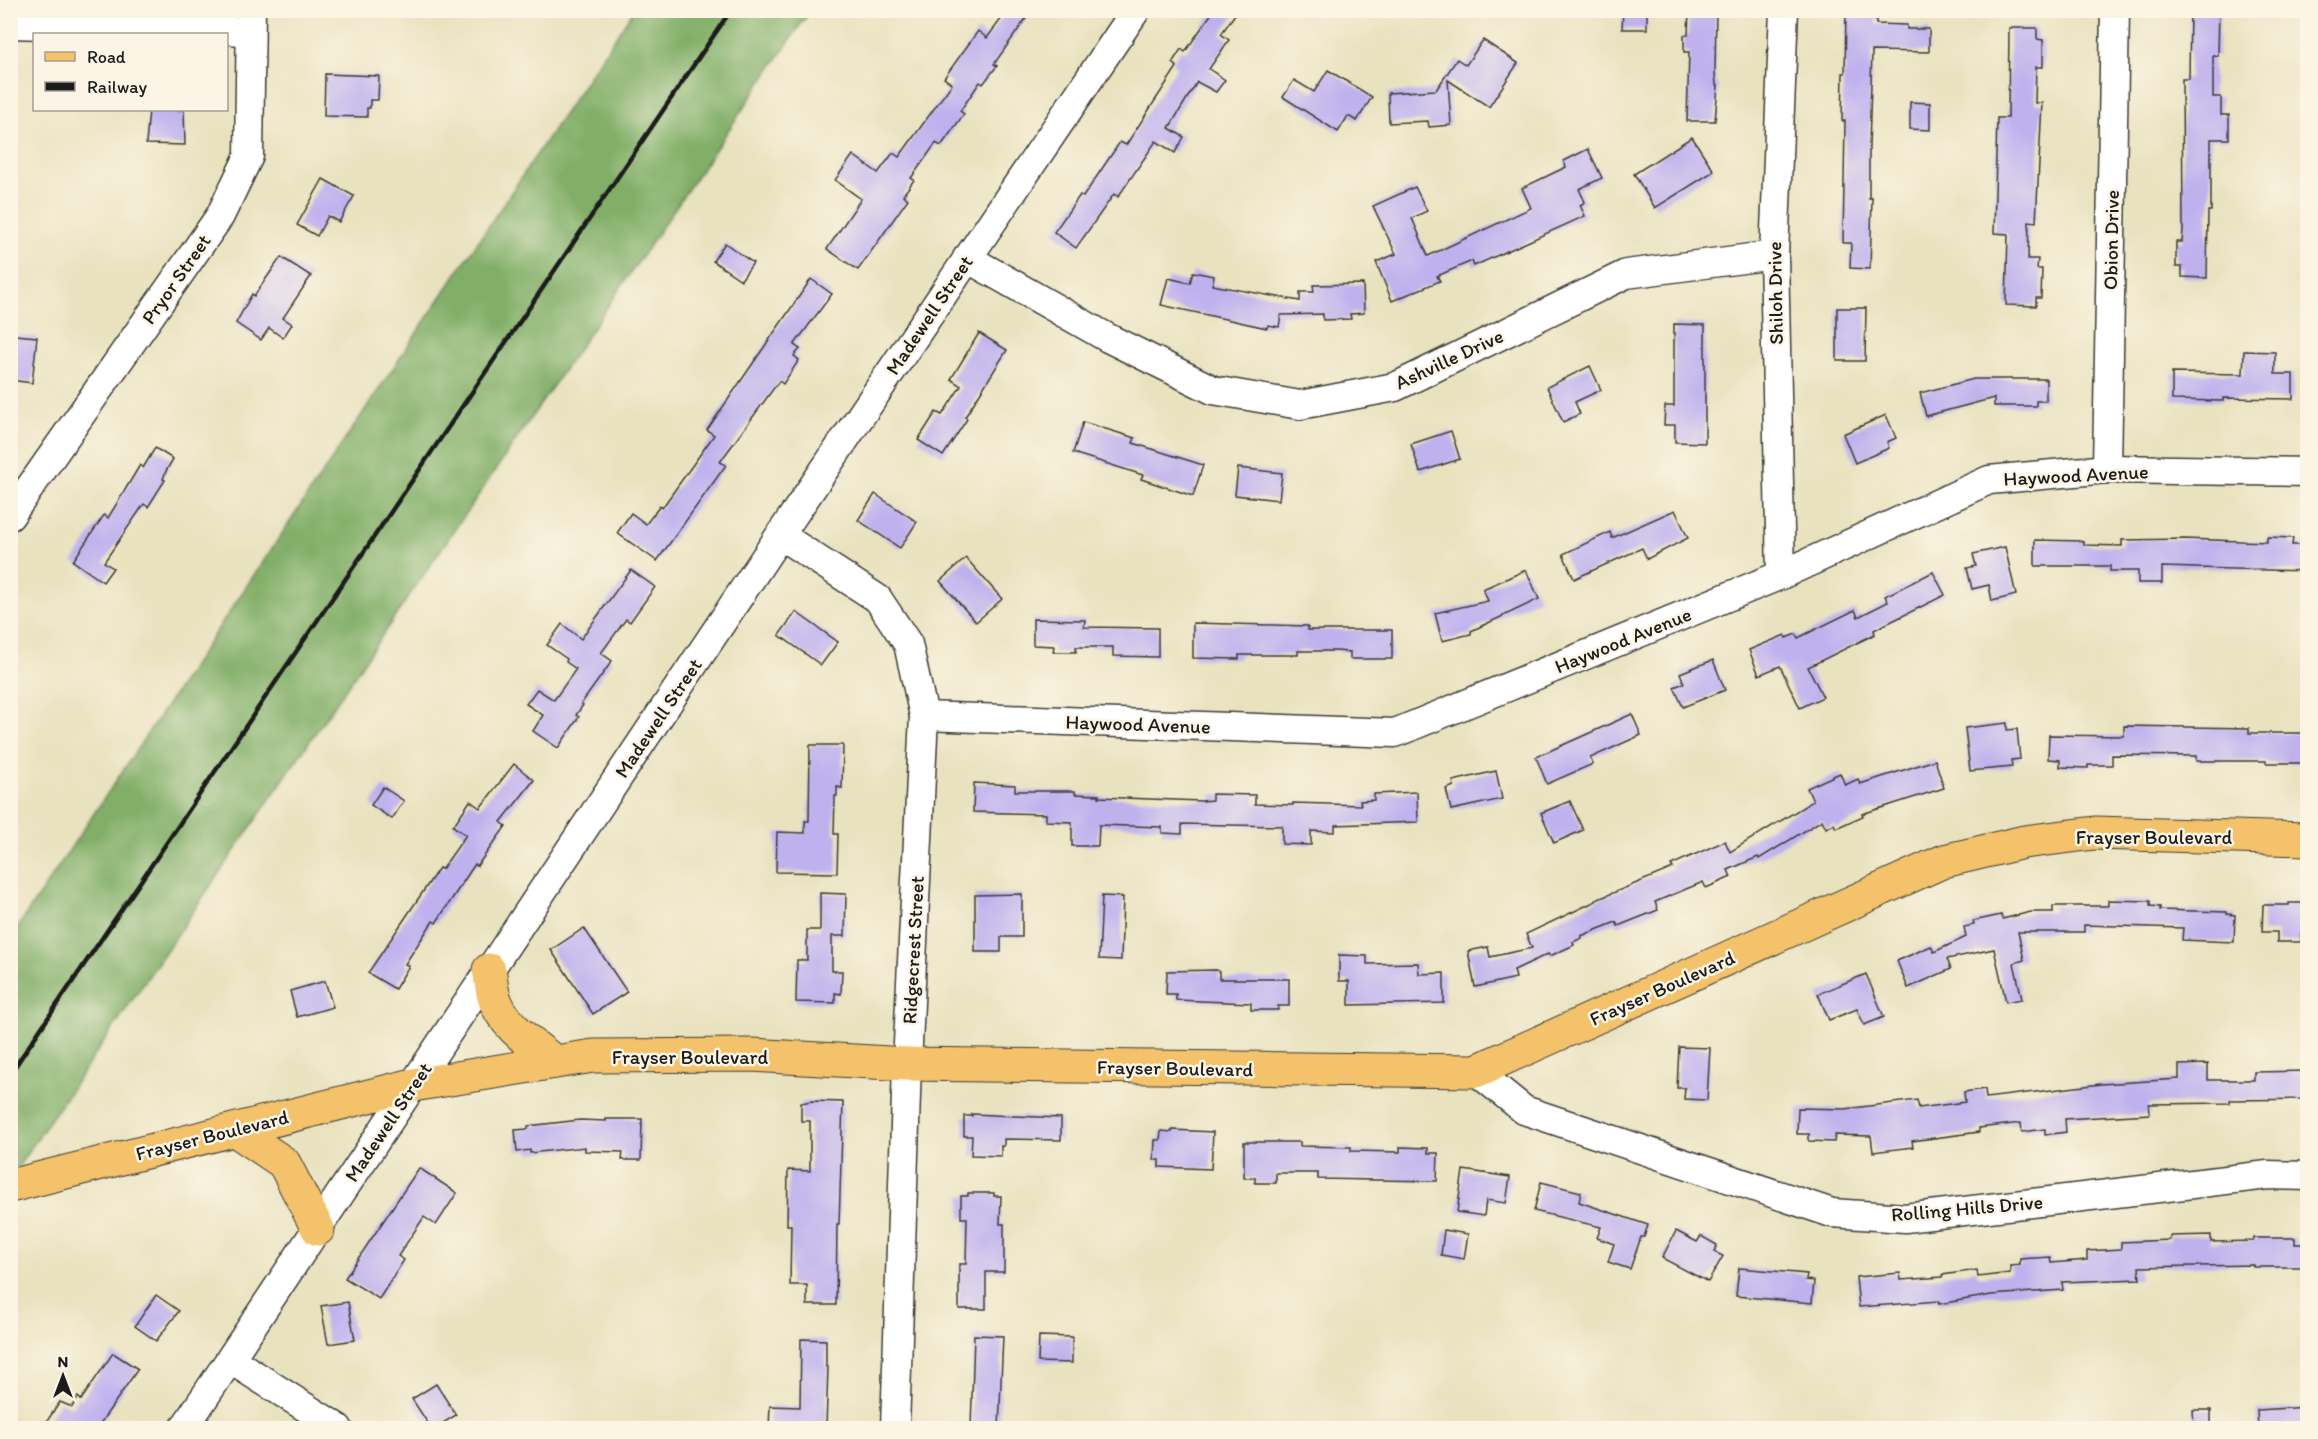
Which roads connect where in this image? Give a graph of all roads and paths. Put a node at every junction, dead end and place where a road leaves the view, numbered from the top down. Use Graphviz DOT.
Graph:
graph roads {
  1 [pos="1136,10"];
  2 [pos="1784,10"];
  3 [pos="2115,10"];
  4 [pos="250,21"];
  5 [pos="10,24"];
  6 [pos="1774,255"];
  7 [pos="967,258"];
  8 [pos="2107,470"];
  9 [pos="2307,472"];
  10 [pos="15,500"];
  11 [pos="780,535"];
  12 [pos="1781,575"];
  13 [pos="924,716"];
  14 [pos="2307,839"];
  15 [pos="489,970"];
  16 [pos="555,1062"];
  17 [pos="907,1064"];
  18 [pos="1476,1071"];
  19 [pos="413,1085"];
  20 [pos="235,1130"];
  21 [pos="2307,1176"];
  22 [pos="10,1186"];
  23 [pos="318,1229"];
  24 [pos="231,1360"];
  25 [pos="184,1428"];
  26 [pos="338,1428"];
  27 [pos="895,1428"];
  1 -- 7 [label="street, Madewell Street"];
  2 -- 6 [label="street, Shiloh Drive"];
  3 -- 8 [label="street, Obion Drive"];
  4 -- 5 [label="street"];
  4 -- 10 [label="street, Pryor Street"];
  6 -- 7 [label="street, Ashville Drive"];
  6 -- 12 [label="street, Shiloh Drive"];
  7 -- 11 [label="street, Madewell Street"];
  8 -- 9 [label="street, Haywood Avenue"];
  8 -- 12 [label="street, Haywood Avenue"];
  11 -- 13 [label="street, Ridgecrest Street"];
  11 -- 15 [label="street, Madewell Street"];
  12 -- 13 [label="street, Haywood Avenue"];
  13 -- 17 [label="street, Ridgecrest Street"];
  14 -- 18 [label="main road, Frayser Boulevard"];
  15 -- 16 [label="main road"];
  15 -- 19 [label="street, Madewell Street"];
  16 -- 17 [label="main road, Frayser Boulevard"];
  16 -- 19 [label="main road, Frayser Boulevard"];
  17 -- 18 [label="main road, Frayser Boulevard"];
  17 -- 27 [label="street, Ridgecrest Street"];
  18 -- 21 [label="street, Rolling Hills Drive"];
  19 -- 20 [label="main road, Frayser Boulevard"];
  19 -- 23 [label="street, Madewell Street"];
  20 -- 22 [label="main road, Frayser Boulevard"];
  20 -- 23 [label="main road"];
  23 -- 24 [label="street, Madewell Street"];
  24 -- 25 [label="street, Madewell Street"];
  24 -- 26 [label="street"];
}
